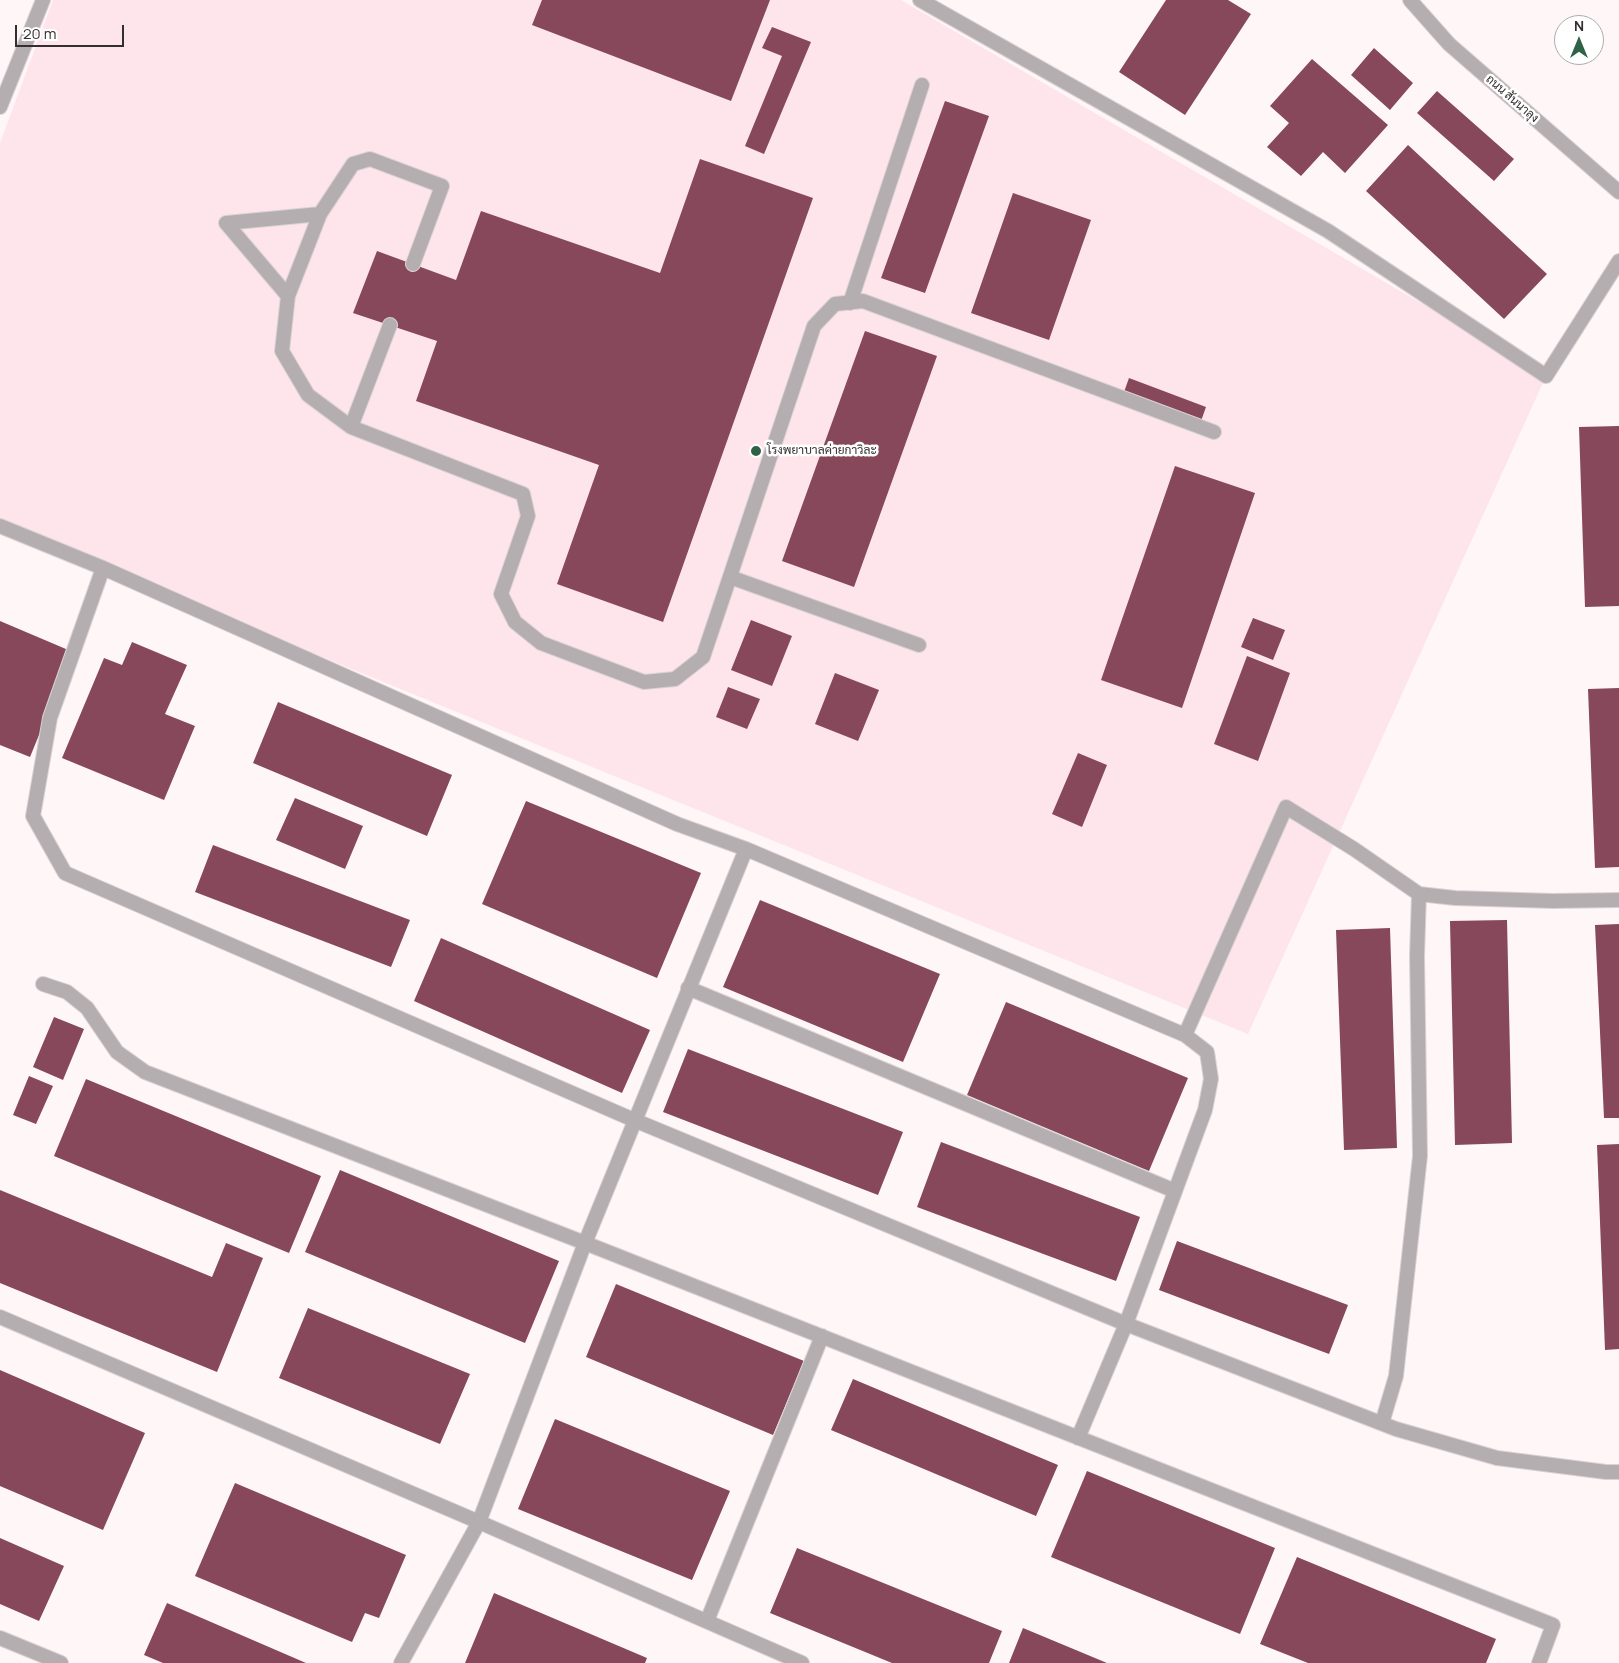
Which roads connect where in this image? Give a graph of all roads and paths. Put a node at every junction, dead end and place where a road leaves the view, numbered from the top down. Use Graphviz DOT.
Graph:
graph roads {
  1 [pos="43,0"];
  2 [pos="920,0"];
  3 [pos="1410,0"];
  4 [pos="922,85"];
  5 [pos="0,107"];
  6 [pos="1619,192"];
  7 [pos="320,214"];
  8 [pos="1619,261"];
  9 [pos="413,264"];
  10 [pos="288,296"];
  11 [pos="850,303"];
  12 [pos="390,325"];
  13 [pos="351,428"];
  14 [pos="1214,432"];
  15 [pos="0,526"];
  16 [pos="103,568"];
  17 [pos="730,577"];
  18 [pos="919,645"];
  19 [pos="746,849"];
  20 [pos="1419,894"];
  21 [pos="1619,900"];
  22 [pos="43,984"];
  23 [pos="688,988"];
  24 [pos="1184,1036"];
  25 [pos="634,1120"];
  26 [pos="1175,1191"];
  27 [pos="585,1243"];
  28 [pos="0,1317"];
  29 [pos="1126,1324"];
  30 [pos="822,1336"];
  31 [pos="1382,1422"];
  32 [pos="1078,1438"];
  33 [pos="1619,1472"];
  34 [pos="480,1522"];
  35 [pos="707,1621"];
  36 [pos="0,1638"];
  37 [pos="61,1663"];
  38 [pos="401,1663"];
  39 [pos="802,1663"];
  40 [pos="1539,1663"];
  1 -- 5 [label="street"];
  2 -- 8 [label="street"];
  3 -- 6 [label="street, ถนน สันนาลุง"];
  4 -- 11 [label="street"];
  7 -- 9 [label="street"];
  7 -- 10 [label="street"];
  7 -- 10 [label="street"];
  10 -- 13 [label="street"];
  11 -- 14 [label="street"];
  11 -- 17 [label="street"];
  12 -- 13 [label="street"];
  13 -- 17 [label="street"];
  15 -- 16 [label="street"];
  16 -- 19 [label="street"];
  16 -- 25 [label="street"];
  17 -- 18 [label="street"];
  19 -- 23 [label="street"];
  19 -- 24 [label="street"];
  20 -- 21 [label="street"];
  20 -- 24 [label="street"];
  20 -- 31 [label="street"];
  22 -- 27 [label="street"];
  23 -- 25 [label="street"];
  23 -- 26 [label="street"];
  24 -- 26 [label="street"];
  25 -- 27 [label="street"];
  25 -- 29 [label="street"];
  26 -- 29 [label="street"];
  27 -- 30 [label="street"];
  27 -- 34 [label="street"];
  28 -- 34 [label="street"];
  29 -- 31 [label="street"];
  29 -- 32 [label="street"];
  30 -- 32 [label="street"];
  30 -- 35 [label="street"];
  31 -- 33 [label="street"];
  32 -- 40 [label="street"];
  34 -- 35 [label="street"];
  34 -- 38 [label="street"];
  35 -- 39 [label="street"];
  36 -- 37 [label="street"];
}
